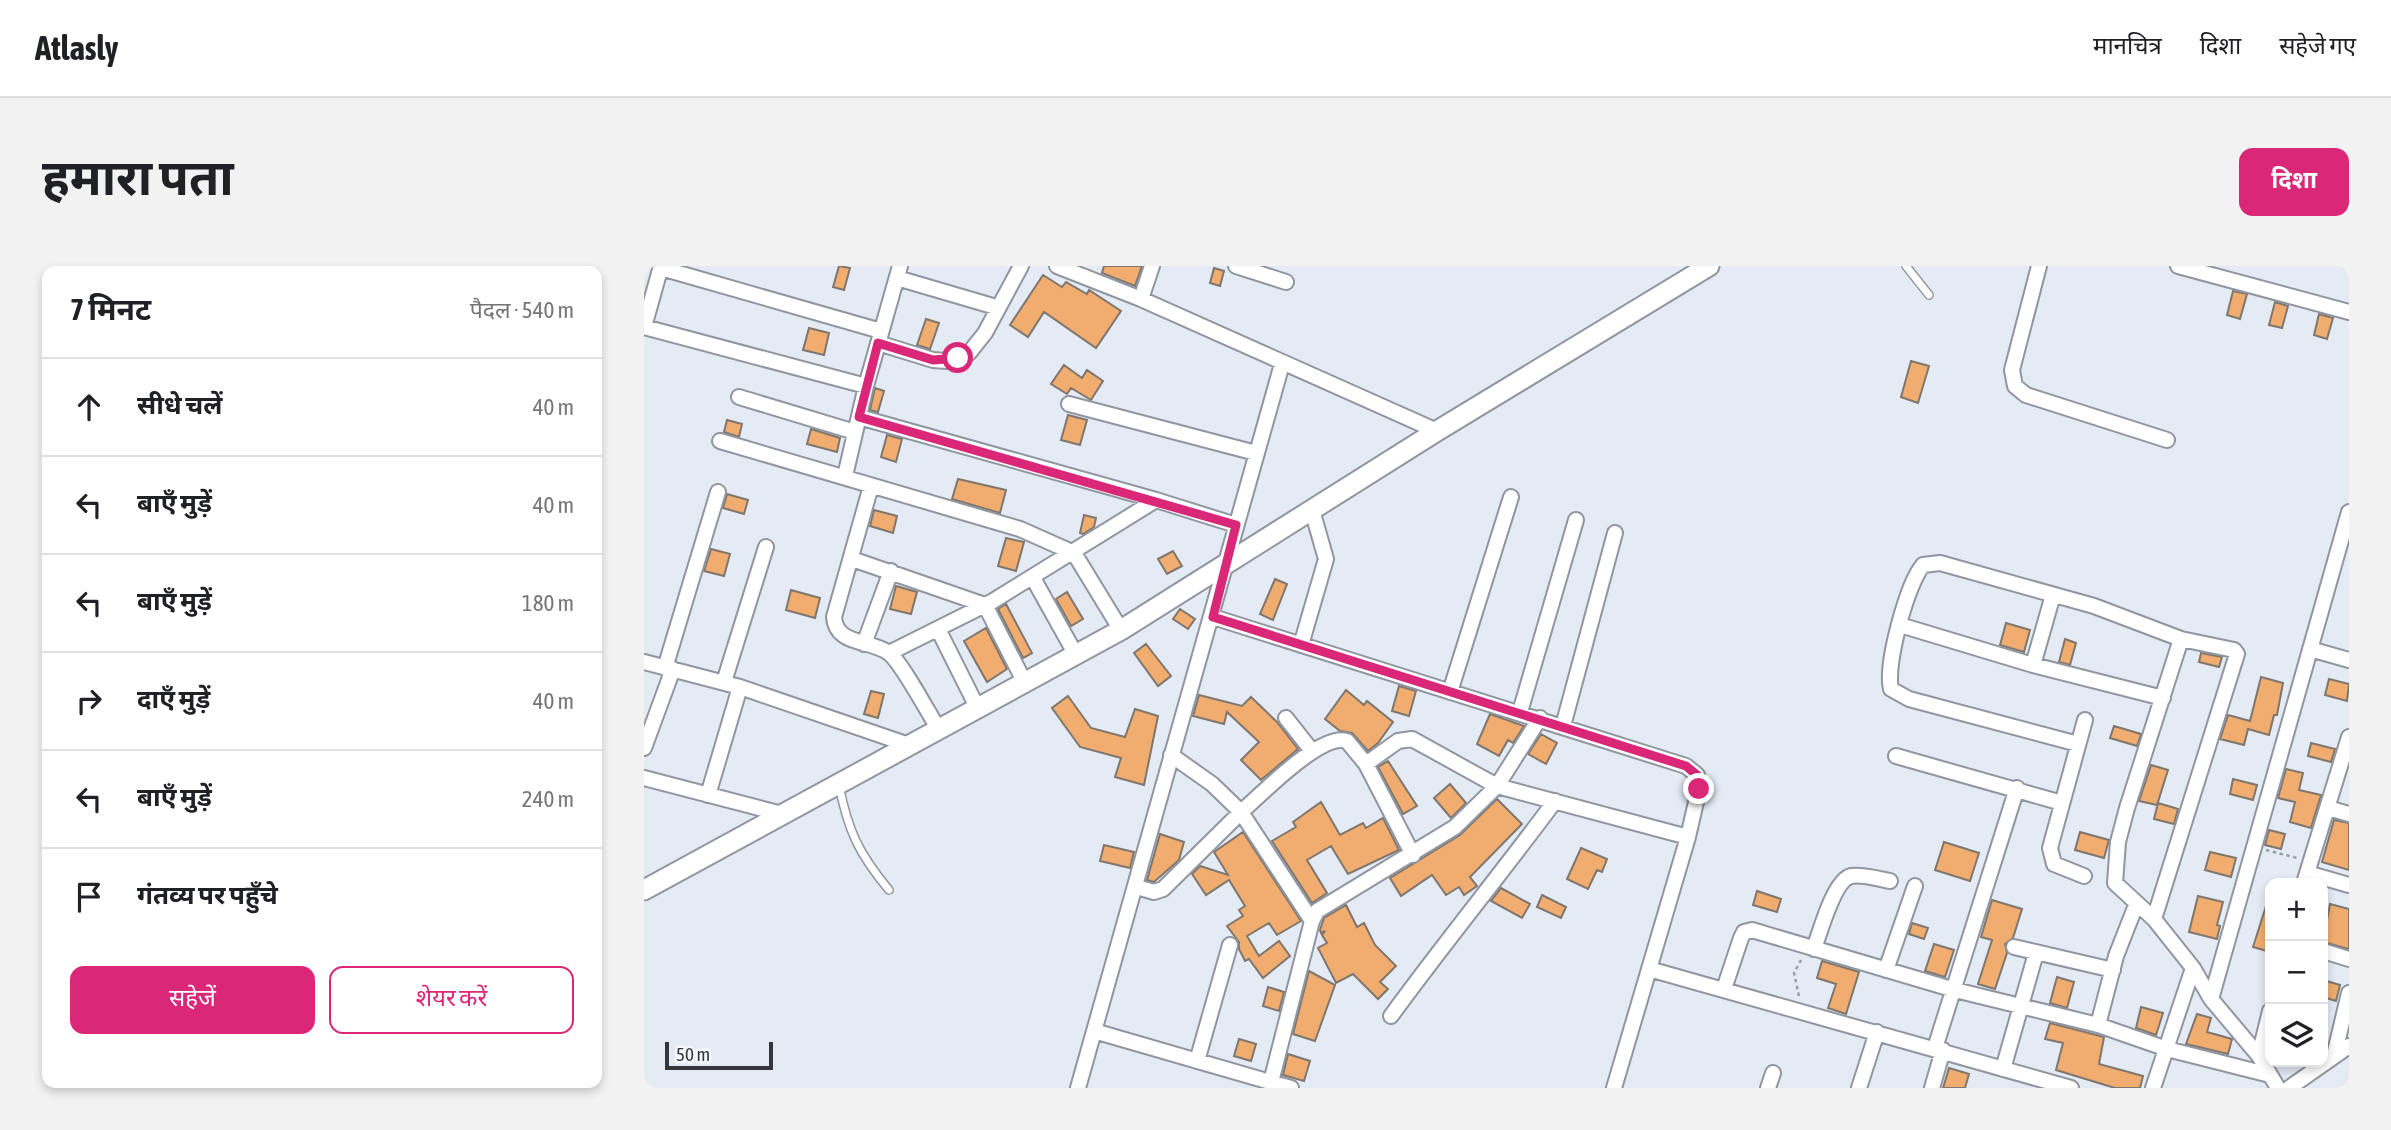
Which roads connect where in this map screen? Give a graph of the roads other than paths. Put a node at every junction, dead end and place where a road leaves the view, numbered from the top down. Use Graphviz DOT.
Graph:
graph roads {
  1 [pos="1021,266"];
  2 [pos="1152,266"];
  3 [pos="1236,266"];
  4 [pos="1709,266"];
  5 [pos="1906,266"];
  6 [pos="2039,266"];
  7 [pos="2178,266"];
  8 [pos="661,267"];
  9 [pos="1063,268"];
  10 [pos="897,270"];
  11 [pos="1286,282"];
  12 [pos="1929,295"];
  13 [pos="1141,299"];
  14 [pos="996,307"];
  15 [pos="2349,312"];
  16 [pos="644,327"];
  17 [pos="879,337"];
  18 [pos="1282,364"];
  19 [pos="866,386"];
  20 [pos="739,397"];
  21 [pos="1069,404"];
  22 [pos="859,417"];
  23 [pos="1437,431"];
  24 [pos="855,432"];
  25 [pos="2168,440"];
  26 [pos="720,441"];
  27 [pos="1256,453"];
  28 [pos="845,476"];
  29 [pos="871,486"];
  30 [pos="718,492"];
  31 [pos="1511,497"];
  32 [pos="1156,500"];
  33 [pos="1312,510"];
  34 [pos="2349,512"];
  35 [pos="1576,520"];
  36 [pos="1236,525"];
  37 [pos="1615,533"];
  38 [pos="766,547"];
  39 [pos="1074,553"];
  40 [pos="852,559"];
  41 [pos="1228,563"];
  42 [pos="891,571"];
  43 [pos="1033,578"];
  44 [pos="2053,595"];
  45 [pos="985,605"];
  46 [pos="1213,617"];
  47 [pos="1900,625"];
  48 [pos="938,629"];
  49 [pos="1121,630"];
  50 [pos="2181,639"];
  51 [pos="864,644"];
  52 [pos="1301,645"];
  53 [pos="2309,649"];
  54 [pos="889,653"];
  55 [pos="1076,655"];
  56 [pos="2349,660"];
  57 [pos="644,662"];
  58 [pos="2033,665"];
  59 [pos="669,668"];
  60 [pos="724,682"];
  61 [pos="1025,683"];
  62 [pos="740,687"];
  63 [pos="1451,691"];
  64 [pos="2164,698"];
  65 [pos="978,709"];
  66 [pos="1520,712"];
  67 [pos="1286,718"];
  68 [pos="1540,718"];
  69 [pos="2085,720"];
  70 [pos="1563,726"];
  71 [pos="939,730"];
  72 [pos="2349,737"];
  73 [pos="2078,744"];
  74 [pos="912,746"];
  75 [pos="644,748"];
  76 [pos="1312,751"];
  77 [pos="1171,755"];
  78 [pos="1896,756"];
  79 [pos="1366,764"];
  80 [pos="2344,775"];
  81 [pos="644,778"];
  82 [pos="839,784"];
  83 [pos="1497,786"];
  84 [pos="2017,788"];
  85 [pos="708,795"];
  86 [pos="1555,801"];
  87 [pos="2062,803"];
  88 [pos="2328,808"];
  89 [pos="1241,812"];
  90 [pos="782,814"];
  91 [pos="2349,814"];
  92 [pos="1688,837"];
  93 [pos="1413,855"];
  94 [pos="2307,873"];
  95 [pos="2084,876"];
  96 [pos="1891,881"];
  97 [pos="2349,885"];
  98 [pos="1914,886"];
  99 [pos="1137,887"];
  100 [pos="644,890"];
  101 [pos="889,890"];
  102 [pos="2136,905"];
  103 [pos="2154,919"];
  104 [pos="1312,921"];
  105 [pos="1230,945"];
  106 [pos="2014,947"];
  107 [pos="1814,949"];
  108 [pos="2036,953"];
  109 [pos="2328,953"];
  110 [pos="2349,959"];
  111 [pos="2193,968"];
  112 [pos="1649,969"];
  113 [pos="1886,970"];
  114 [pos="2113,970"];
  115 [pos="1724,989"];
  116 [pos="1955,990"];
  117 [pos="2349,993"];
  118 [pos="2211,999"];
  119 [pos="2020,1006"];
  120 [pos="1391,1016"];
  121 [pos="2098,1025"];
  122 [pos="1094,1031"];
  123 [pos="1877,1032"];
  124 [pos="2265,1032"];
  125 [pos="2349,1046"];
  126 [pos="1939,1049"];
  127 [pos="2167,1049"];
  128 [pos="2259,1056"];
  129 [pos="2334,1056"];
  130 [pos="1197,1061"];
  131 [pos="2003,1069"];
  132 [pos="1773,1073"];
  133 [pos="2270,1075"];
  134 [pos="1270,1082"];
  135 [pos="1078,1088"];
  136 [pos="1291,1088"];
  137 [pos="1614,1088"];
  138 [pos="1768,1088"];
  139 [pos="1859,1088"];
  140 [pos="1932,1088"];
  141 [pos="2071,1088"];
  142 [pos="2153,1088"];
  143 [pos="2278,1088"];
  144 [pos="2288,1088"];
  1 -- 14 [label="street"];
  2 -- 13 [label="street"];
  3 -- 11 [label="street"];
  4 -- 23 [label="street"];
  5 -- 12 [label="lane"];
  6 -- 25 [label="street"];
  7 -- 15 [label="street"];
  8 -- 16 [label="street"];
  8 -- 17 [label="street"];
  9 -- 13 [label="street"];
  10 -- 14 [label="street"];
  10 -- 17 [label="street"];
  13 -- 18 [label="street"];
  14 -- 17 [label="street"];
  16 -- 19 [label="street"];
  17 -- 19 [label="street"];
  18 -- 23 [label="street"];
  18 -- 27 [label="street"];
  19 -- 22 [label="street"];
  20 -- 24 [label="street"];
  21 -- 27 [label="street"];
  22 -- 24 [label="street"];
  22 -- 32 [label="street"];
  23 -- 33 [label="street"];
  24 -- 28 [label="street"];
  26 -- 28 [label="street"];
  27 -- 36 [label="street"];
  28 -- 29 [label="street"];
  29 -- 39 [label="street"];
  29 -- 40 [label="street"];
  30 -- 59 [label="street"];
  31 -- 63 [label="street"];
  32 -- 36 [label="street"];
  32 -- 39 [label="street"];
  33 -- 41 [label="street"];
  33 -- 52 [label="street"];
  34 -- 53 [label="street"];
  35 -- 66 [label="street"];
  36 -- 41 [label="street"];
  37 -- 70 [label="street"];
  38 -- 60 [label="street"];
  39 -- 43 [label="street"];
  39 -- 49 [label="street"];
  40 -- 42 [label="street"];
  40 -- 51 [label="street"];
  41 -- 46 [label="street"];
  41 -- 49 [label="street"];
  42 -- 45 [label="street"];
  42 -- 51 [label="street"];
  43 -- 45 [label="street"];
  43 -- 55 [label="street"];
  44 -- 47 [label="street"];
  44 -- 50 [label="street"];
  44 -- 58 [label="street"];
  45 -- 48 [label="street"];
  45 -- 61 [label="street"];
  46 -- 52 [label="street"];
  46 -- 77 [label="street"];
  47 -- 58 [label="street"];
  47 -- 73 [label="street"];
  48 -- 54 [label="street"];
  48 -- 65 [label="street"];
  49 -- 55 [label="street"];
  50 -- 64 [label="street"];
  50 -- 103 [label="street"];
  51 -- 54 [label="street"];
  52 -- 63 [label="street"];
  53 -- 56 [label="street"];
  53 -- 118 [label="street"];
  54 -- 71 [label="street"];
  55 -- 61 [label="street"];
  57 -- 59 [label="street"];
  58 -- 64 [label="street"];
  59 -- 60 [label="street"];
  59 -- 75 [label="street"];
  60 -- 62 [label="street"];
  61 -- 65 [label="street"];
  62 -- 74 [label="street"];
  62 -- 85 [label="street"];
  63 -- 66 [label="street"];
  64 -- 102 [label="street"];
  65 -- 71 [label="street"];
  66 -- 68 [label="street"];
  67 -- 76 [label="street"];
  68 -- 70 [label="street"];
  68 -- 83 [label="street"];
  69 -- 73 [label="street"];
  70 -- 92 [label="street"];
  71 -- 74 [label="street"];
  72 -- 80 [label="street"];
  73 -- 87 [label="street"];
  74 -- 82 [label="street"];
  76 -- 79 [label="street"];
  76 -- 89 [label="street"];
  77 -- 89 [label="street"];
  77 -- 99 [label="street"];
  78 -- 84 [label="street"];
  79 -- 83 [label="street"];
  79 -- 93 [label="street"];
  80 -- 88 [label="street"];
  81 -- 85 [label="street"];
  82 -- 90 [label="street"];
  82 -- 101 [label="lane"];
  83 -- 86 [label="street"];
  83 -- 93 [label="street"];
  84 -- 87 [label="street"];
  84 -- 116 [label="street"];
  85 -- 90 [label="street"];
  86 -- 92 [label="street"];
  86 -- 120 [label="street"];
  87 -- 95 [label="street"];
  88 -- 91 [label="street"];
  88 -- 94 [label="street"];
  89 -- 99 [label="street"];
  89 -- 104 [label="street"];
  90 -- 100 [label="street"];
  92 -- 112 [label="street"];
  93 -- 104 [label="street"];
  94 -- 97 [label="street"];
  96 -- 107 [label="street"];
  98 -- 113 [label="street"];
  99 -- 122 [label="street"];
  102 -- 103 [label="street"];
  102 -- 114 [label="street"];
  103 -- 111 [label="street"];
  104 -- 134 [label="street"];
  105 -- 130 [label="street"];
  106 -- 108 [label="street"];
  107 -- 113 [label="street"];
  107 -- 115 [label="street"];
  108 -- 114 [label="street"];
  108 -- 119 [label="street"];
  109 -- 110 [label="street"];
  111 -- 118 [label="street"];
  111 -- 127 [label="street"];
  112 -- 115 [label="street"];
  112 -- 137 [label="street"];
  113 -- 116 [label="street"];
  114 -- 121 [label="street"];
  115 -- 123 [label="street"];
  116 -- 119 [label="street"];
  116 -- 126 [label="street"];
  117 -- 129 [label="street"];
  118 -- 128 [label="street"];
  119 -- 121 [label="street"];
  119 -- 131 [label="street"];
  121 -- 127 [label="street"];
  122 -- 130 [label="street"];
  122 -- 135 [label="street"];
  123 -- 126 [label="street"];
  123 -- 139 [label="street"];
  124 -- 128 [label="street"];
  125 -- 129 [label="street"];
  126 -- 131 [label="street"];
  126 -- 140 [label="street"];
  127 -- 133 [label="street"];
  127 -- 142 [label="street"];
  128 -- 133 [label="street"];
  129 -- 144 [label="street"];
  130 -- 134 [label="street"];
  131 -- 141 [label="street"];
  132 -- 138 [label="street"];
  133 -- 143 [label="street"];
  134 -- 136 [label="street"];
}
